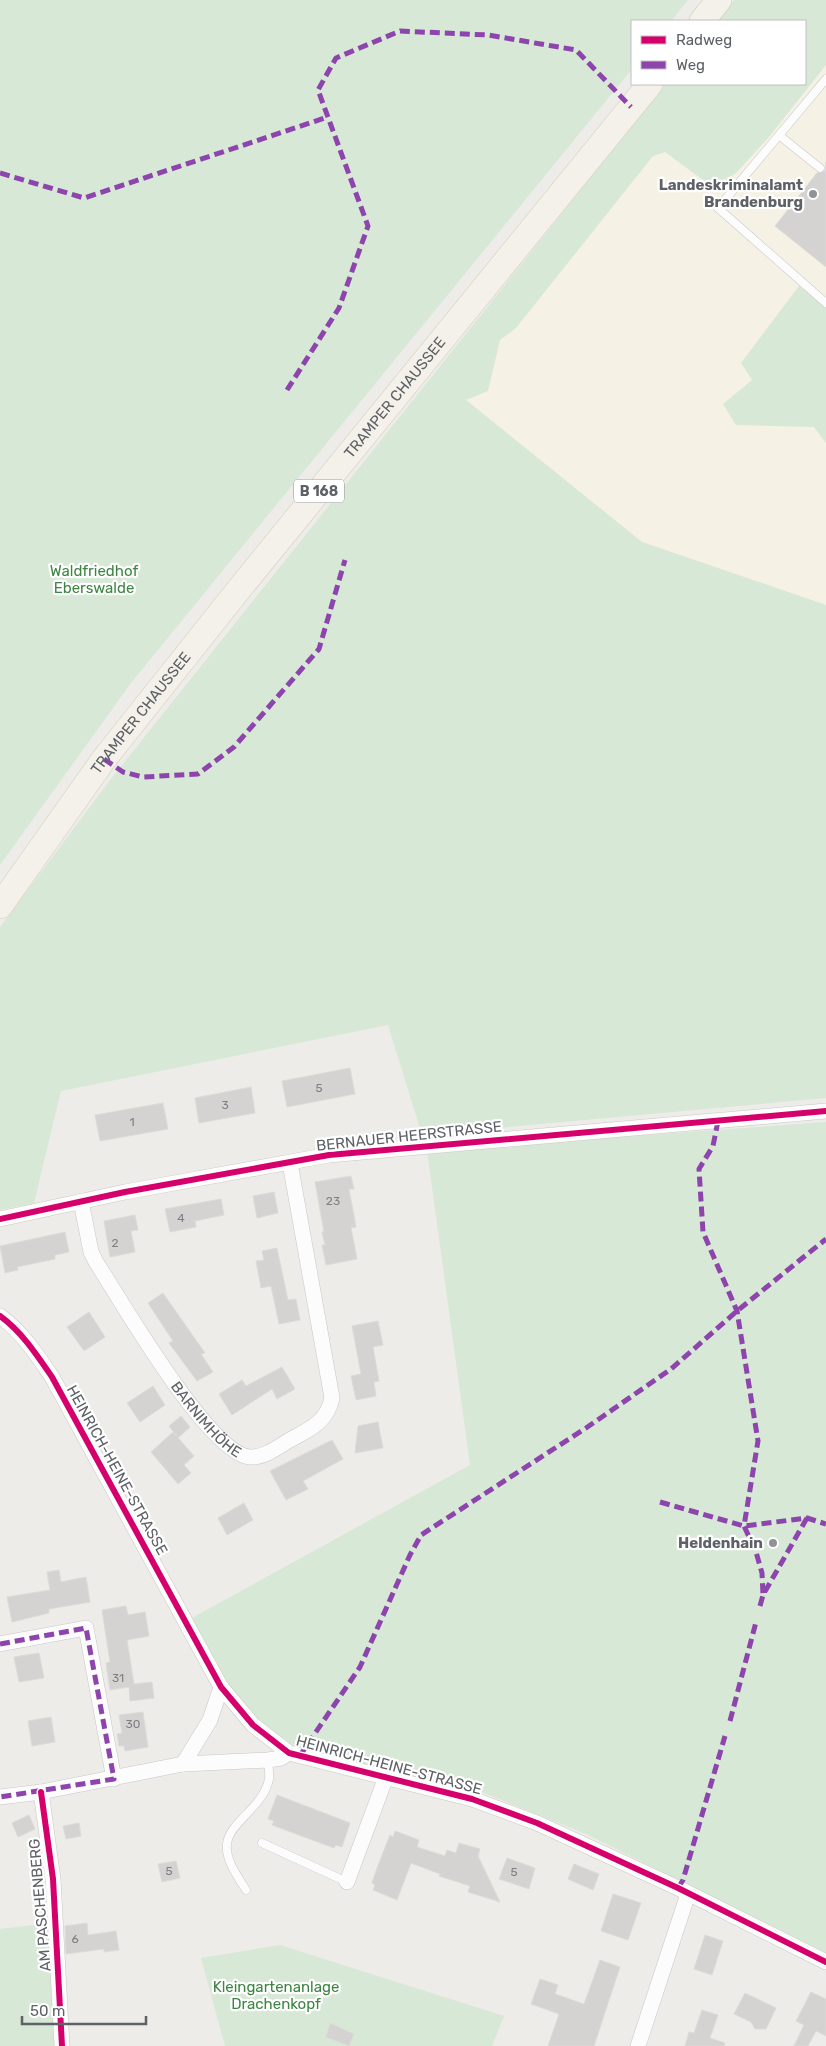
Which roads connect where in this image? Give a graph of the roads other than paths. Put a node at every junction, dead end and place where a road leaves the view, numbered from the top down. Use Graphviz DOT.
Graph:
graph roads {
  1 [pos="719,0"];
  2 [pos="703,20"];
  3 [pos="826,79"];
  4 [pos="649,85"];
  5 [pos="780,136"];
  6 [pos="820,168"];
  7 [pos="826,303"];
  8 [pos="0,906"];
  9 [pos="826,1111"];
  10 [pos="290,1162"];
  11 [pos="81,1201"];
  12 [pos="0,1219"];
  13 [pos="0,1316"];
  14 [pos="0,1644"];
  15 [pos="221,1688"];
  16 [pos="289,1753"];
  17 [pos="268,1760"];
  18 [pos="183,1764"];
  19 [pos="386,1777"];
  20 [pos="114,1779"];
  21 [pos="40,1792"];
  22 [pos="0,1797"];
  23 [pos="262,1843"];
  24 [pos="347,1882"];
  25 [pos="246,1890"];
  26 [pos="688,1894"];
  27 [pos="826,1962"];
  28 [pos="62,2046"];
  29 [pos="638,2046"];
  1 -- 2 [label="main road"];
  3 -- 5 [label="lane"];
  4 -- 8 [label="main road, TRAMPER CHAUSSEE / B 168"];
  5 -- 6 [label="lane"];
  5 -- 7 [label="lane"];
  9 -- 10 [label="street, BERNAUER HEERSTRASSE"];
  10 -- 11 [label="street, BERNAUER HEERSTRASSE"];
  10 -- 11 [label="street, BARNIMHÖHE"];
  11 -- 12 [label="street, BERNAUER HEERSTRASSE"];
  13 -- 15 [label="street, HEINRICH-HEINE-STRASSE"];
  14 -- 20 [label="street"];
  15 -- 16 [label="street, HEINRICH-HEINE-STRASSE"];
  15 -- 18 [label="street"];
  16 -- 17 [label="street"];
  16 -- 19 [label="street, HEINRICH-HEINE-STRASSE"];
  17 -- 18 [label="street"];
  17 -- 25 [label="lane"];
  18 -- 20 [label="street"];
  19 -- 24 [label="street"];
  19 -- 26 [label="street, HEINRICH-HEINE-STRASSE"];
  20 -- 21 [label="street"];
  21 -- 22 [label="street"];
  21 -- 28 [label="street, AM PASCHENBERG"];
  23 -- 24 [label="lane"];
  26 -- 27 [label="street, HEINRICH-HEINE-STRASSE"];
  26 -- 29 [label="street"];
}
